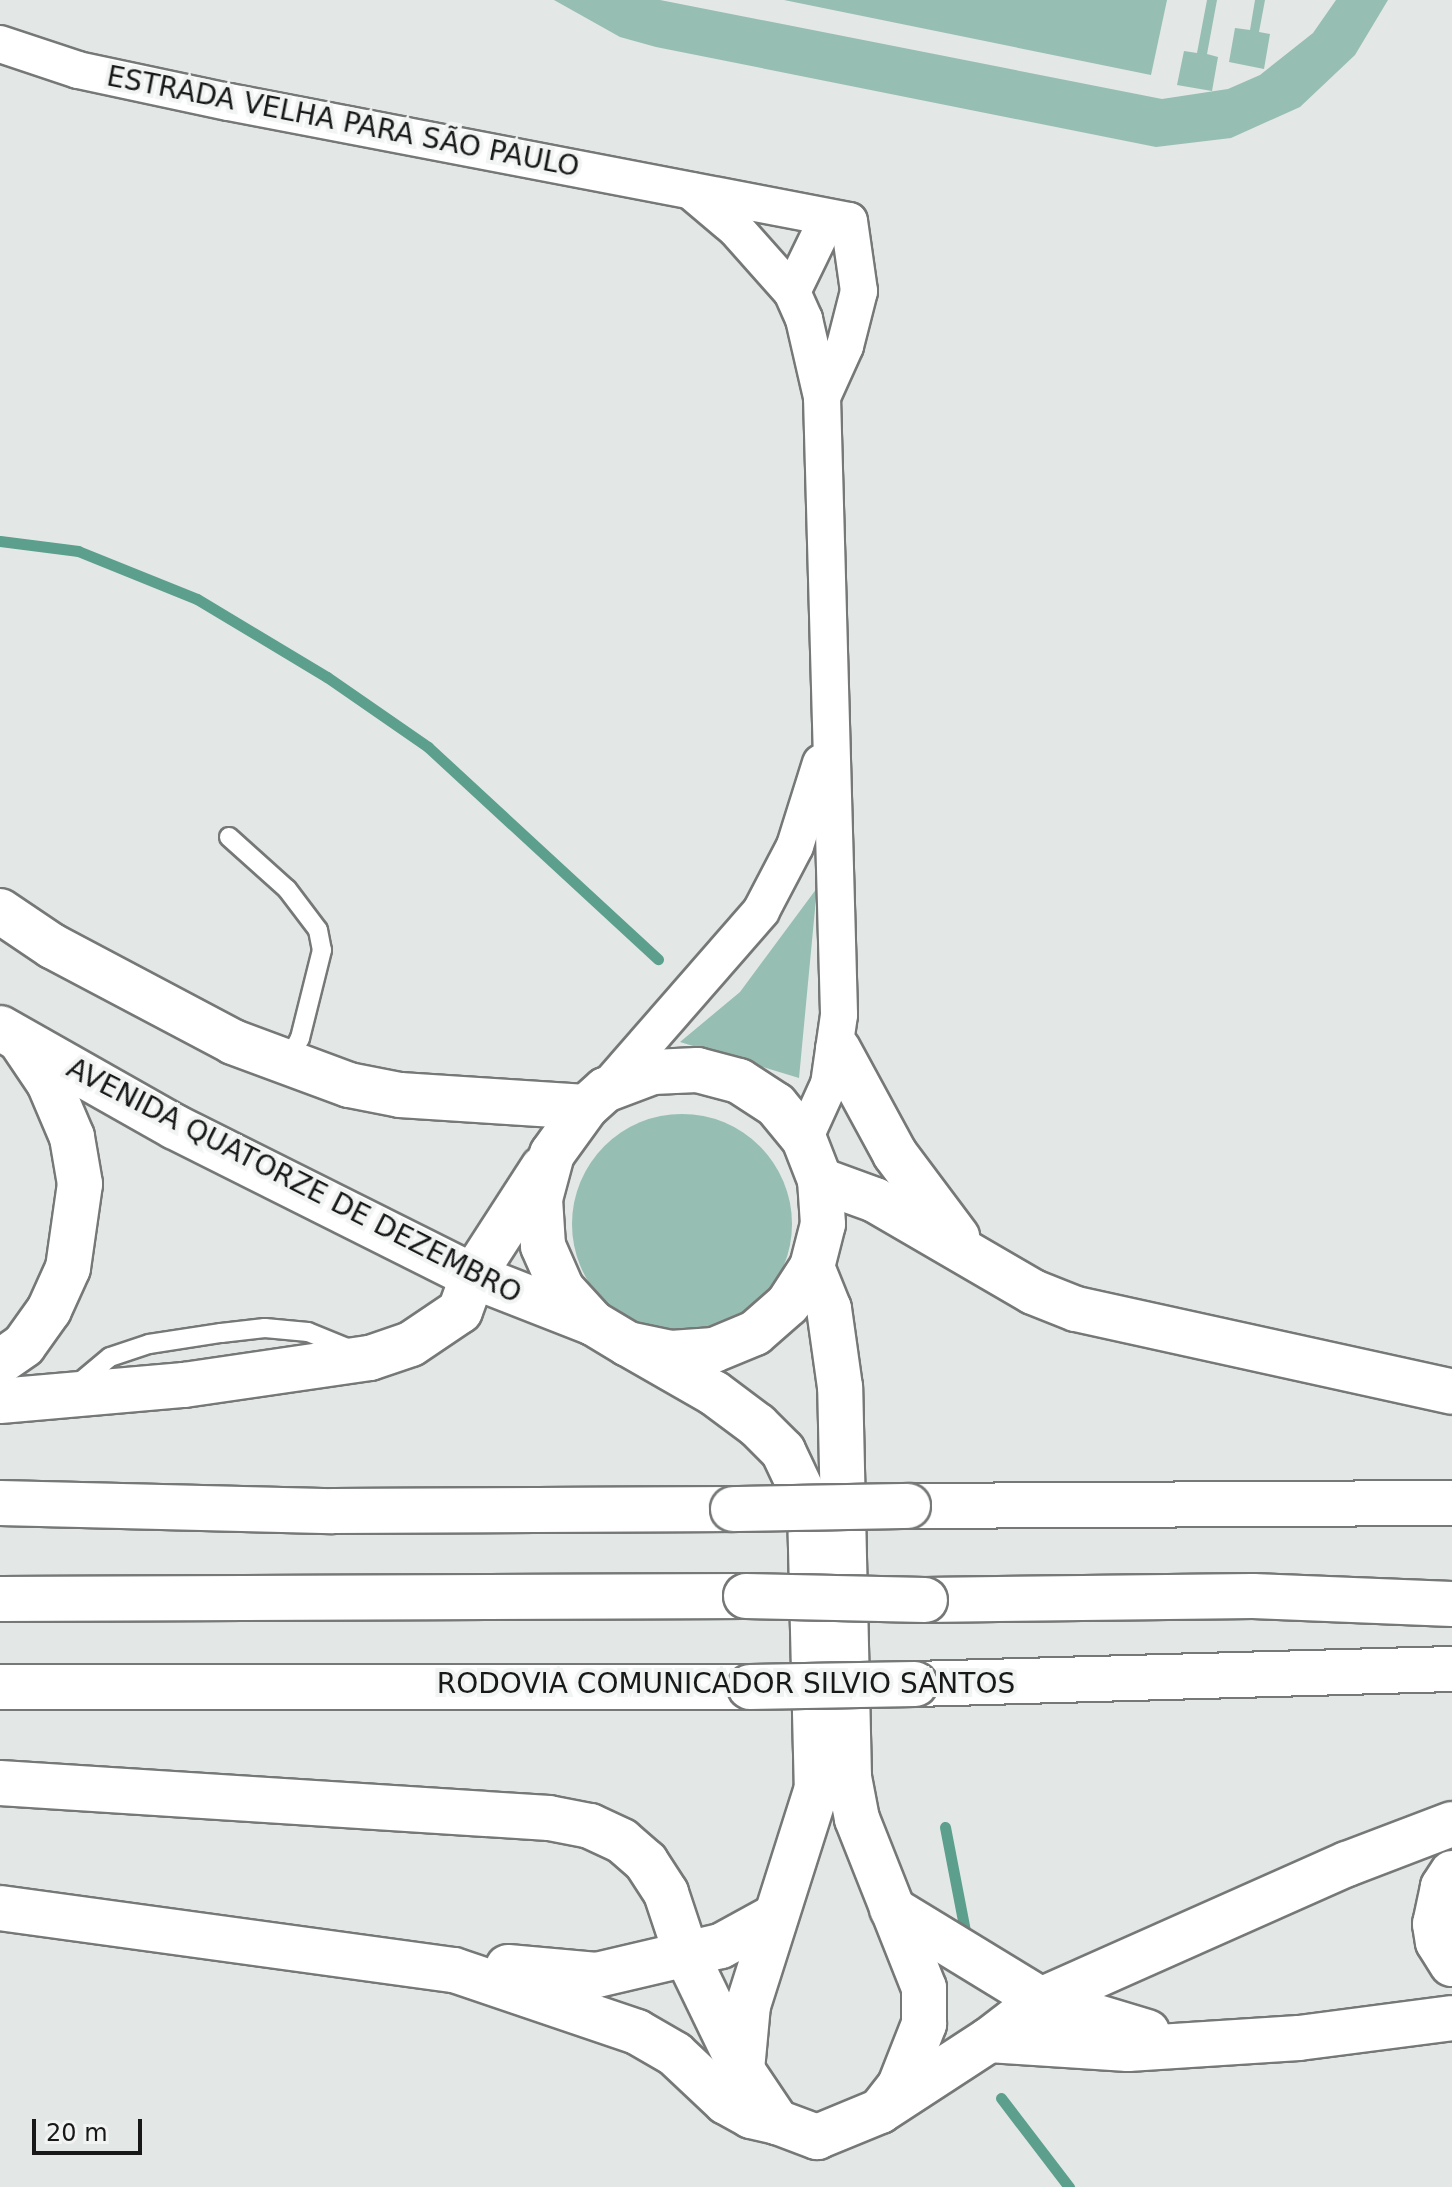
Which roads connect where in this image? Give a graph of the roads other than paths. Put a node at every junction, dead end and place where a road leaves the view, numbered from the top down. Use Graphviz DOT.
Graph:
graph roads {
  1 [pos="0,44"];
  2 [pos="688,189"];
  3 [pos="828,218"];
  4 [pos="792,292"];
  5 [pos="822,397"];
  6 [pos="830,731"];
  7 [pos="229,837"];
  8 [pos="0,911"];
  9 [pos="11,1035"];
  10 [pos="838,1049"];
  11 [pos="286,1064"];
  12 [pos="596,1098"];
  13 [pos="804,1139"];
  14 [pos="552,1154"];
  15 [pos="820,1180"];
  16 [pos="976,1260"];
  17 [pos="812,1267"];
  18 [pos="473,1276"];
  19 [pos="611,1333"];
  20 [pos="0,1362"];
  21 [pos="1452,1392"];
  22 [pos="0,1401"];
  23 [pos="0,1503"];
  24 [pos="1452,1503"];
  25 [pos="0,1599"];
  26 [pos="1452,1604"];
  27 [pos="1452,1669"];
  28 [pos="0,1687"];
  29 [pos="0,1783"];
  30 [pos="1452,1824"];
  31 [pos="1452,1873"];
  32 [pos="0,1908"];
  33 [pos="892,1909"];
  34 [pos="774,1917"];
  35 [pos="687,1956"];
  36 [pos="1452,1964"];
  37 [pos="454,1970"];
  38 [pos="1041,2000"];
  39 [pos="1452,2018"];
  40 [pos="989,2040"];
  41 [pos="1190,2044"];
  42 [pos="742,2070"];
  43 [pos="880,2111"];
  44 [pos="777,2122"];
  1 -- 2 [label="street, ESTRADA VELHA PARA SÃO PAULO"];
  2 -- 3 [label="street, ESTRADA VELHA PARA SÃO PAULO"];
  2 -- 4 [label="street"];
  3 -- 4 [label="street"];
  3 -- 5 [label="street"];
  4 -- 5 [label="street"];
  5 -- 6 [label="street"];
  6 -- 10 [label="street"];
  6 -- 12 [label="street"];
  7 -- 11 [label="lane"];
  8 -- 11 [label="main road"];
  9 -- 18 [label="main road, AVENIDA QUATORZE DE DEZEMBRO"];
  9 -- 20 [label="main road"];
  10 -- 13 [label="street"];
  10 -- 16 [label="main road"];
  11 -- 12 [label="main road"];
  12 -- 13 [label="main road"];
  12 -- 14 [label="main road"];
  13 -- 15 [label="main road"];
  14 -- 18 [label="main road"];
  14 -- 19 [label="main road"];
  15 -- 16 [label="main road"];
  15 -- 17 [label="main road"];
  16 -- 21 [label="main road"];
  17 -- 19 [label="main road"];
  17 -- 33 [label="main road"];
  18 -- 19 [label="main road, AVENIDA QUATORZE DE DEZEMBRO"];
  18 -- 22 [label="main road"];
  19 -- 34 [label="main road"];
  23 -- 24 [label="main road, bridge"];
  25 -- 26 [label="main road, bridge"];
  27 -- 28 [label="main road, RODOVIA COMUNICADOR SILVIO SANTOS, bridge"];
  29 -- 35 [label="main road"];
  30 -- 38 [label="main road"];
  31 -- 36 [label="main road"];
  32 -- 37 [label="main road"];
  33 -- 38 [label="main road"];
  33 -- 43 [label="main road"];
  34 -- 35 [label="main road"];
  34 -- 42 [label="main road"];
  35 -- 37 [label="main road"];
  35 -- 42 [label="main road"];
  37 -- 44 [label="main road"];
  38 -- 40 [label="main road"];
  38 -- 41 [label="main road"];
  39 -- 41 [label="main road"];
  40 -- 41 [label="main road"];
  40 -- 43 [label="main road"];
  42 -- 44 [label="main road"];
  43 -- 44 [label="main road"];
}
